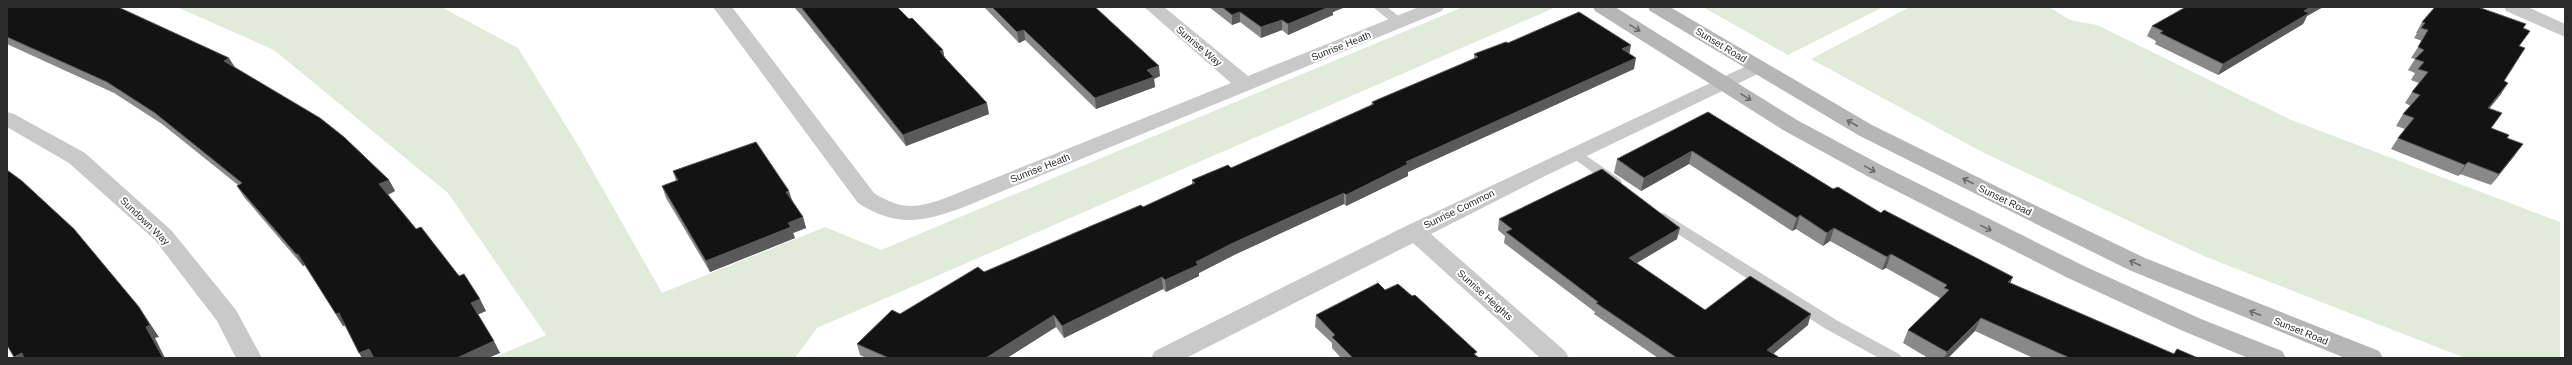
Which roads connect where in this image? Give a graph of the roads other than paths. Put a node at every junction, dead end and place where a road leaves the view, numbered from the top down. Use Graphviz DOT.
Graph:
graph roads {
  1 [pos="722,7"];
  2 [pos="1153,7"];
  3 [pos="1379,7"];
  4 [pos="1435,7"];
  5 [pos="1602,7"];
  6 [pos="1657,7"];
  7 [pos="2513,7"];
  8 [pos="1400,22"];
  9 [pos="2565,31"];
  10 [pos="1757,67"];
  11 [pos="1723,83"];
  12 [pos="1245,84"];
  13 [pos="7,118"];
  14 [pos="1575,153"];
  15 [pos="1626,190"];
  16 [pos="1650,208"];
  17 [pos="1414,231"];
  18 [pos="249,358"];
  19 [pos="1164,358"];
  20 [pos="1556,358"];
  21 [pos="1893,358"];
  22 [pos="2273,358"];
  23 [pos="2370,358"];
  1 -- 12 [label="street, Sunrise Heath"];
  2 -- 12 [label="street, Sunrise Way"];
  3 -- 8 [label="lane"];
  4 -- 8 [label="street, Sunrise Heath"];
  5 -- 11 [label="street, one-way"];
  6 -- 10 [label="street, Sunset Road"];
  7 -- 9 [label="street"];
  8 -- 12 [label="street, Sunrise Heath"];
  10 -- 11 [label="street, Sunrise Common"];
  23 -- 10 [label="street, Sunset Road, one-way"];
  11 -- 14 [label="street, Sunrise Common"];
  11 -- 22 [label="street, one-way"];
  13 -- 18 [label="street, Sundown Way"];
  14 -- 15 [label="lane"];
  14 -- 17 [label="street, Sunrise Common"];
  16 -- 21 [label="lane"];
  17 -- 19 [label="street, Sunrise Common"];
  17 -- 20 [label="street, Sunrise Heights"];
}
